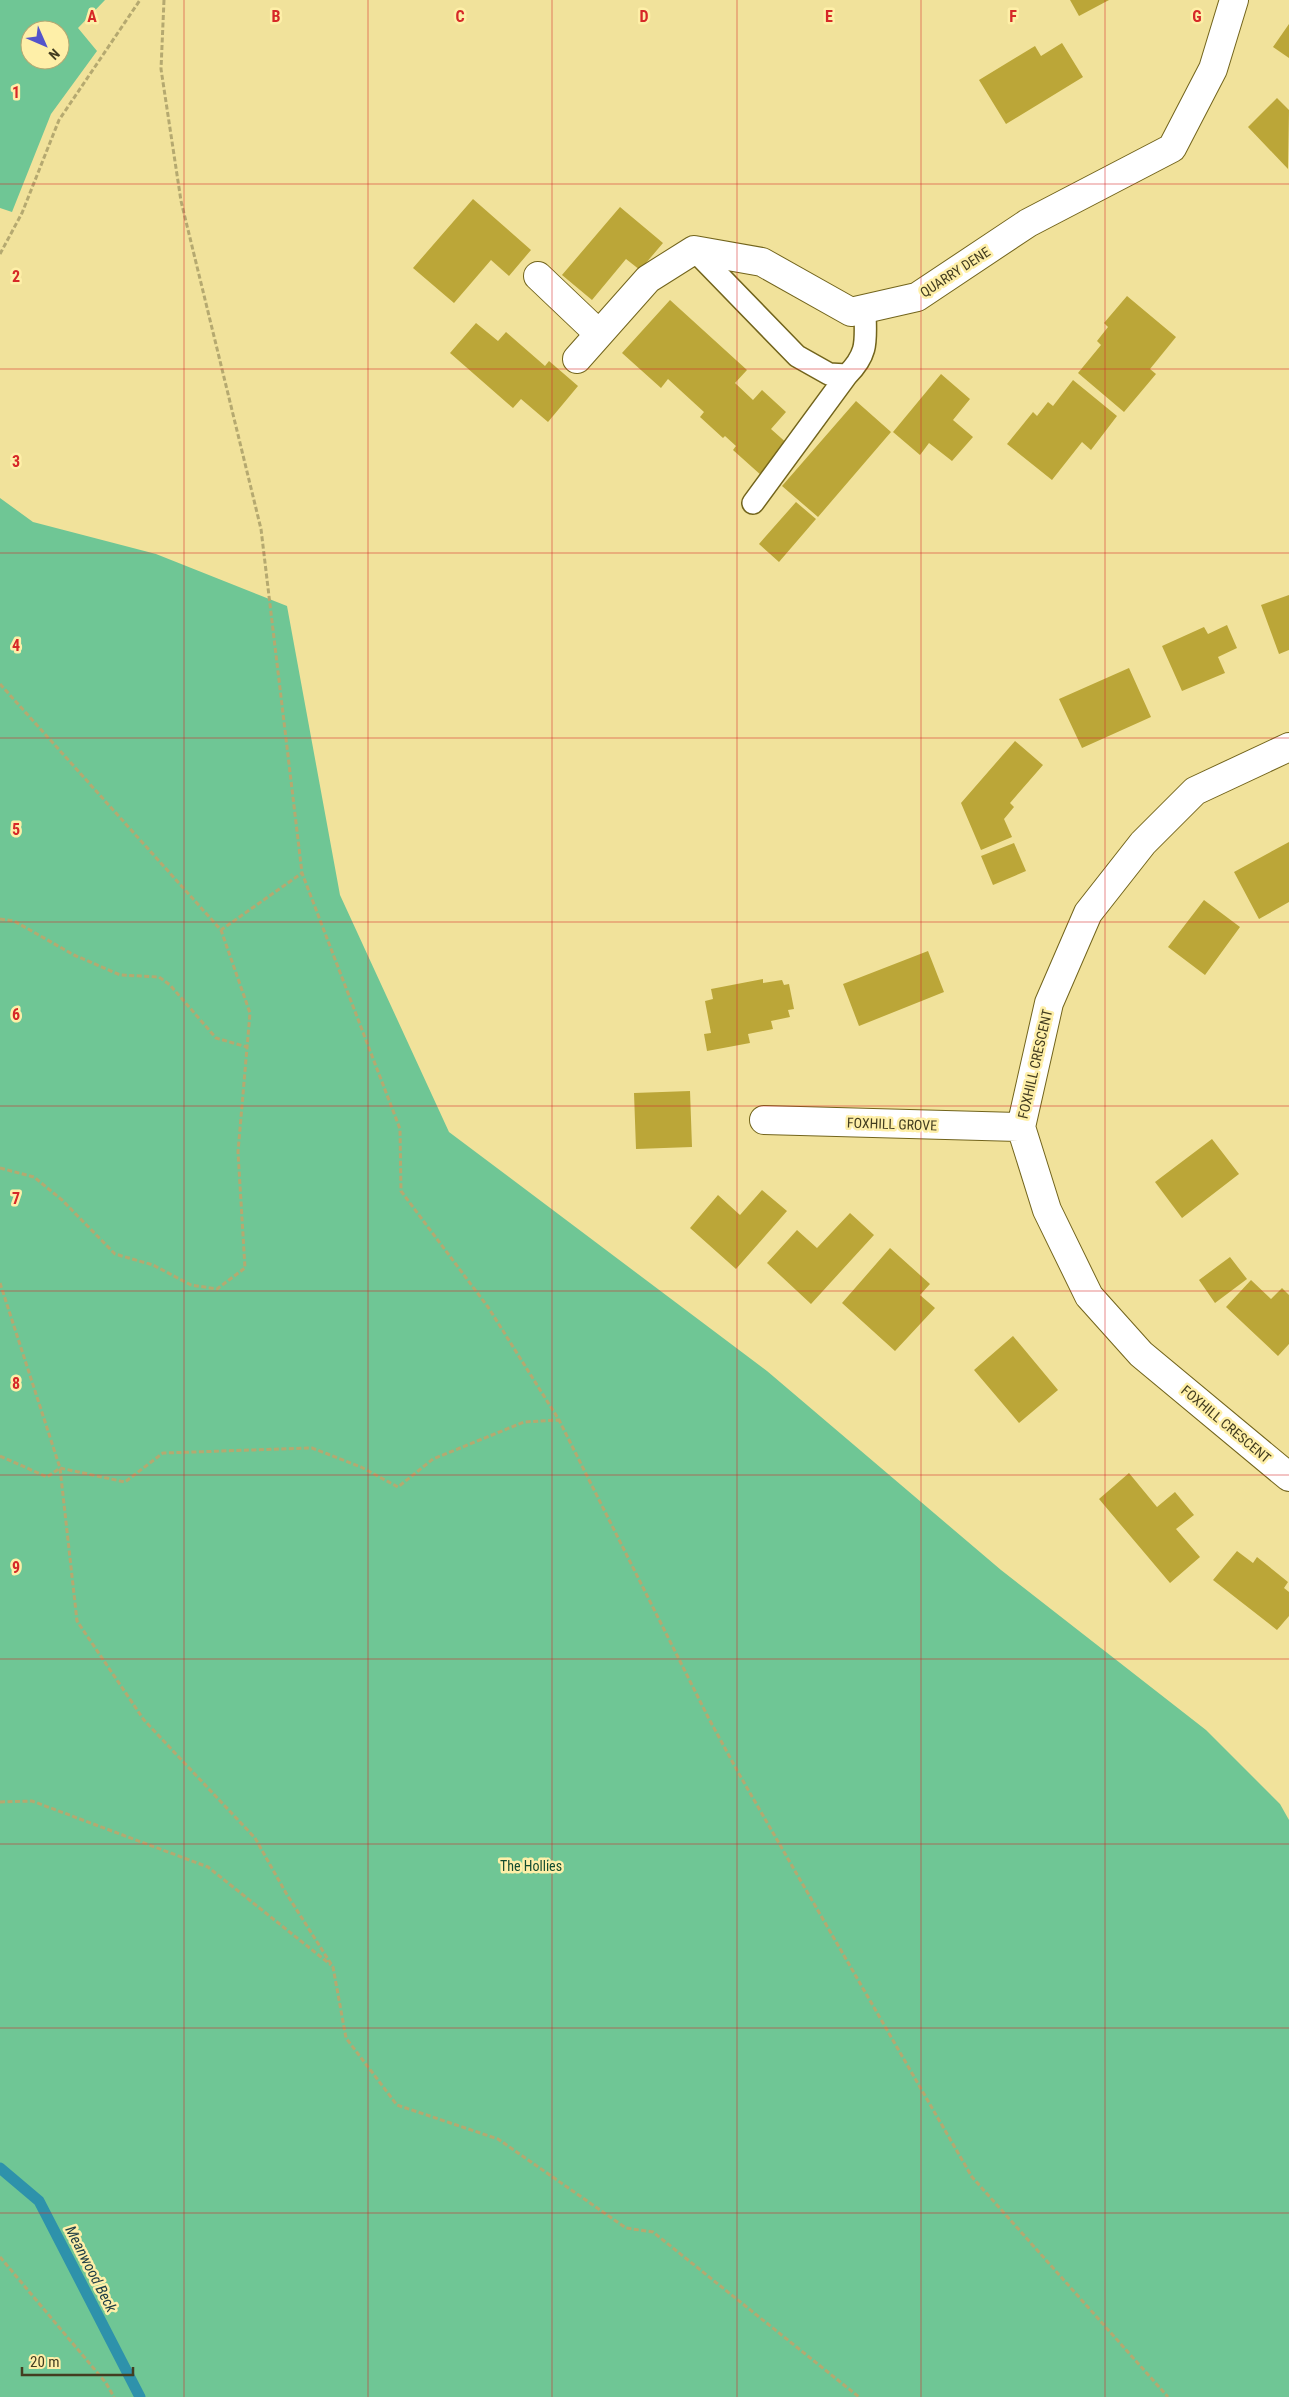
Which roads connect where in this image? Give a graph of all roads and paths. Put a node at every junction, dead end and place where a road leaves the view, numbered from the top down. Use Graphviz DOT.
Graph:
graph roads {
  1 [pos="140,0"];
  2 [pos="164,0"];
  3 [pos="1234,0"];
  4 [pos="694,250"];
  5 [pos="0,254"];
  6 [pos="538,276"];
  7 [pos="865,308"];
  8 [pos="599,334"];
  9 [pos="577,359"];
  10 [pos="847,375"];
  11 [pos="753,503"];
  12 [pos="0,684"];
  13 [pos="1289,747"];
  14 [pos="302,873"];
  15 [pos="0,919"];
  16 [pos="221,930"];
  17 [pos="247,1047"];
  18 [pos="764,1120"];
  19 [pos="1021,1127"];
  20 [pos="0,1168"];
  21 [pos="0,1283"];
  22 [pos="559,1420"];
  23 [pos="0,1456"];
  24 [pos="60,1468"];
  25 [pos="1289,1477"];
  26 [pos="0,1802"];
  27 [pos="333,1966"];
  28 [pos="0,2257"];
  29 [pos="114,2397"];
  30 [pos="859,2397"];
  31 [pos="1168,2397"];
  1 -- 5 [label="path"];
  2 -- 14 [label="path"];
  3 -- 7 [label="street, QUARRY DENE"];
  4 -- 7 [label="street, QUARRY DENE"];
  4 -- 8 [label="street"];
  4 -- 10 [label="lane"];
  6 -- 8 [label="street"];
  7 -- 10 [label="lane"];
  8 -- 9 [label="street"];
  10 -- 11 [label="lane"];
  12 -- 16 [label="path"];
  13 -- 19 [label="street, FOXHILL CRESCENT"];
  14 -- 16 [label="path"];
  14 -- 22 [label="path"];
  15 -- 17 [label="path"];
  16 -- 17 [label="path"];
  17 -- 20 [label="path"];
  18 -- 19 [label="street, FOXHILL GROVE"];
  19 -- 25 [label="street, FOXHILL CRESCENT"];
  21 -- 24 [label="path"];
  22 -- 24 [label="path"];
  22 -- 31 [label="path"];
  23 -- 24 [label="path"];
  24 -- 27 [label="path"];
  26 -- 27 [label="path"];
  27 -- 30 [label="path"];
  28 -- 29 [label="path"];
}
